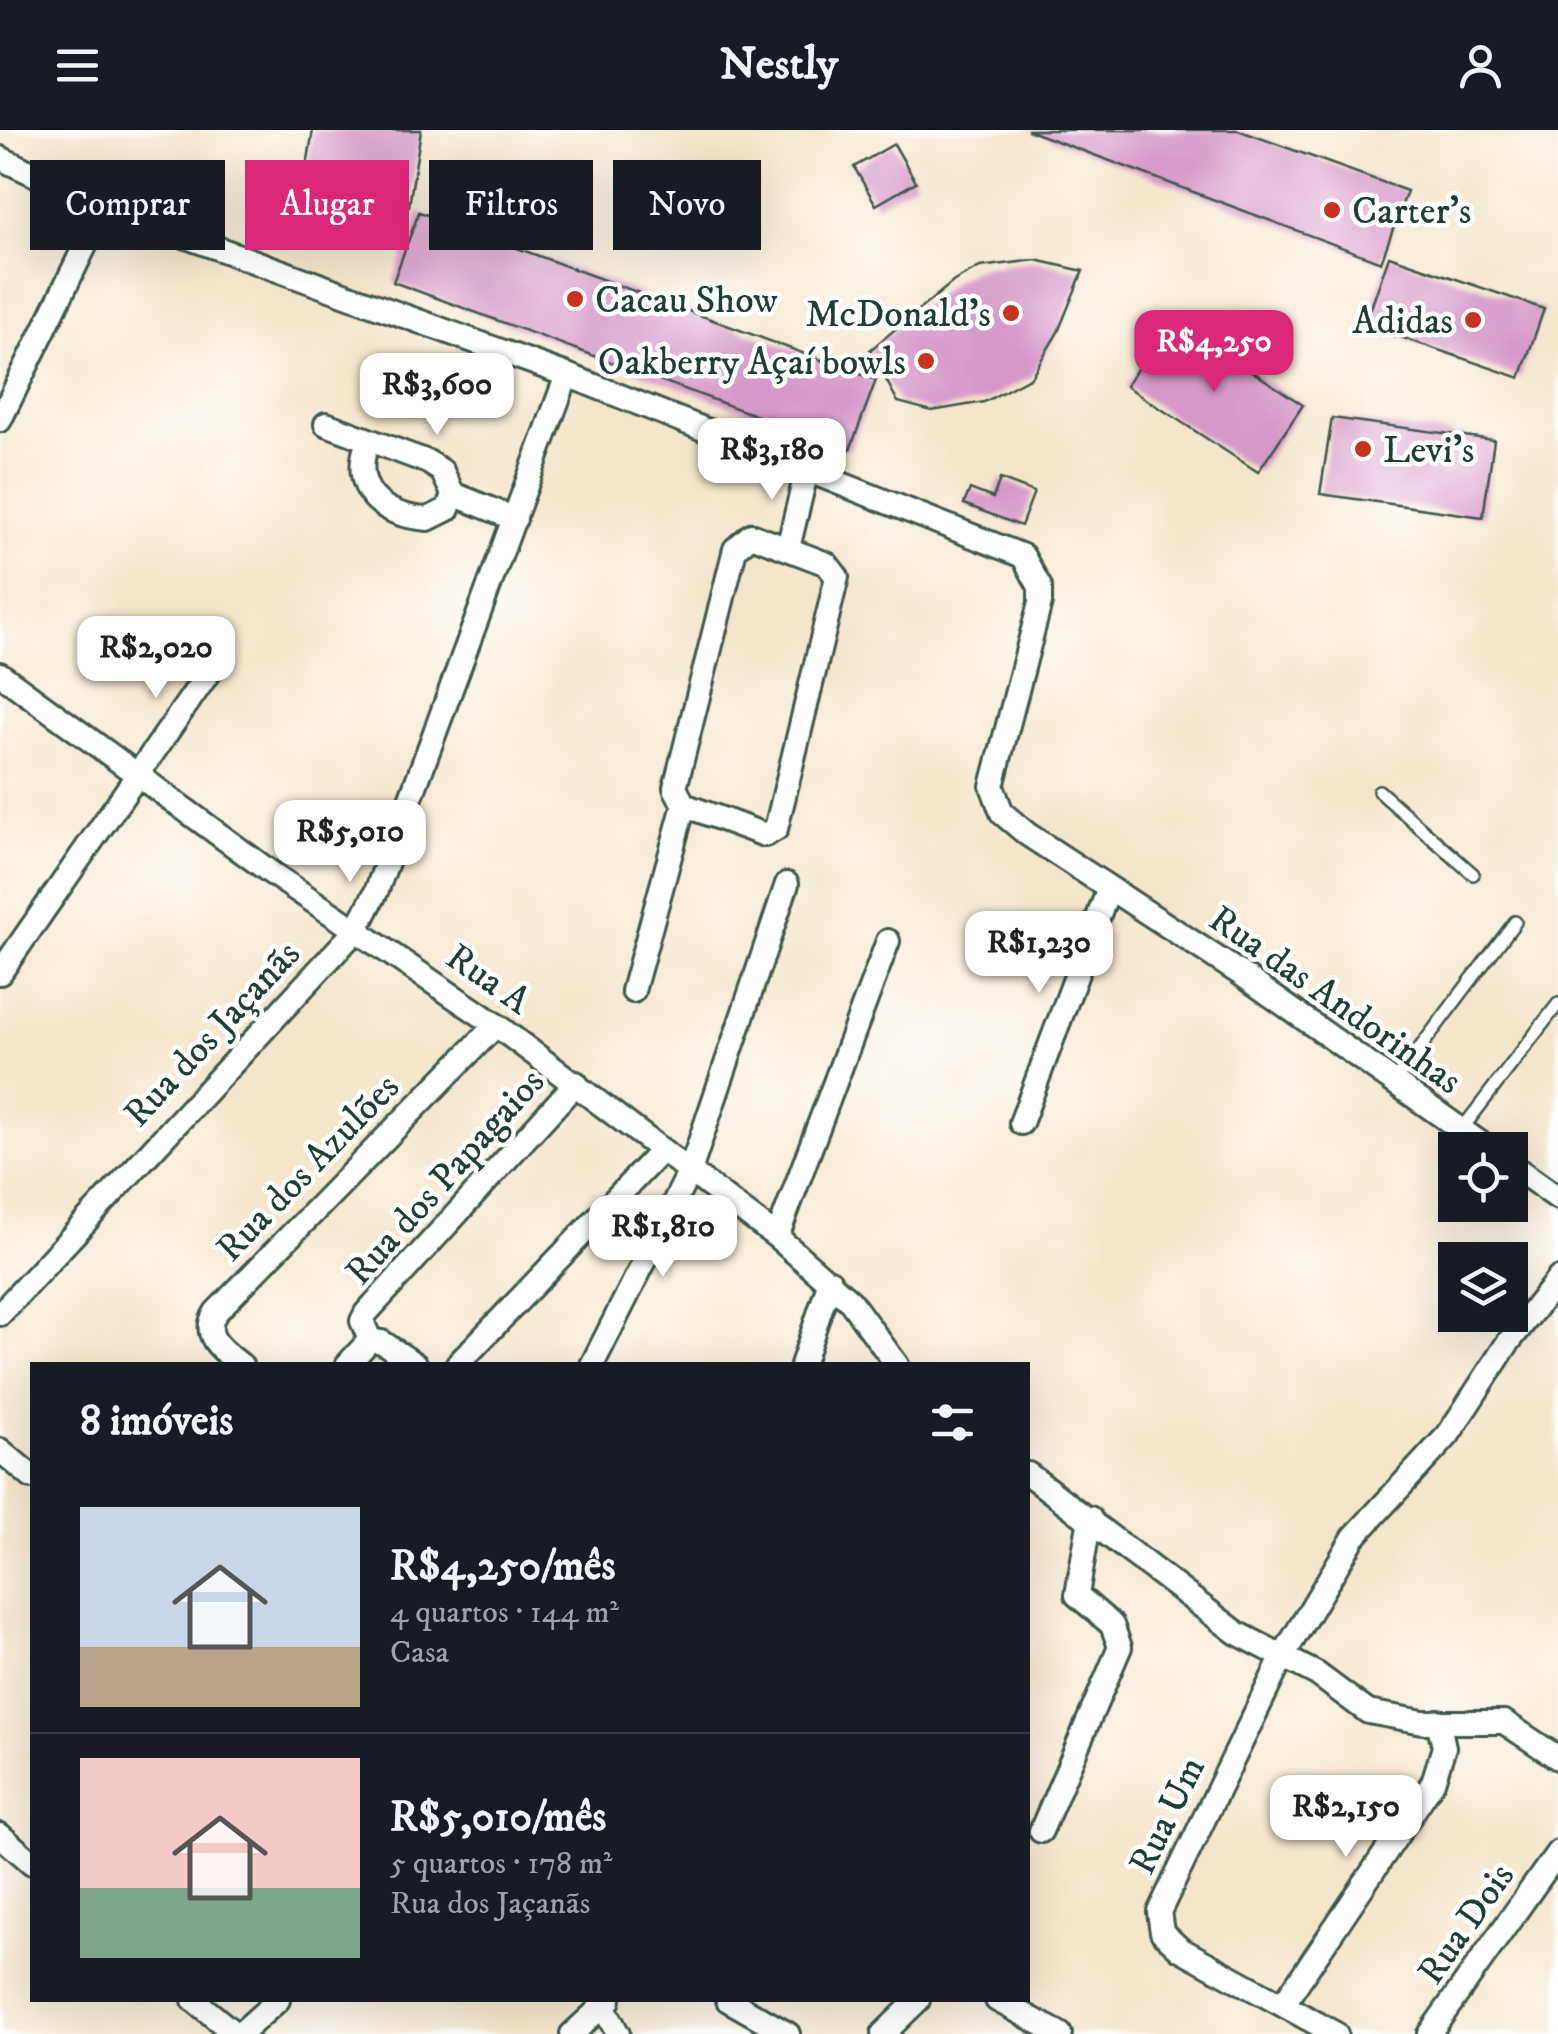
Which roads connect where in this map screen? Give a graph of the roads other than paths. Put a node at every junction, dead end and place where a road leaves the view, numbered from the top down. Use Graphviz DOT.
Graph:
graph roads {
  1 [pos="3,163"];
  2 [pos="30,175"];
  3 [pos="83,250"];
  4 [pos="220,250"];
  5 [pos="568,376"];
  6 [pos="0,420"];
  7 [pos="326,424"];
  8 [pos="368,442"];
  9 [pos="807,470"];
  10 [pos="453,494"];
  11 [pos="514,519"];
  12 [pos="788,548"];
  13 [pos="220,656"];
  14 [pos="0,674"];
  15 [pos="135,776"];
  16 [pos="1379,791"];
  17 [pos="680,797"];
  18 [pos="1474,874"];
  19 [pos="787,884"];
  20 [pos="1109,888"];
  21 [pos="1515,922"];
  22 [pos="357,929"];
  23 [pos="888,941"];
  24 [pos="0,973"];
  25 [pos="633,991"];
  26 [pos="1558,1004"];
  27 [pos="496,1025"];
  28 [pos="1395,1081"];
  29 [pos="576,1084"];
  30 [pos="1021,1123"];
  31 [pos="1462,1130"];
  32 [pos="1465,1132"];
  33 [pos="662,1150"];
  34 [pos="690,1171"];
  35 [pos="1528,1177"];
  36 [pos="1558,1198"];
  37 [pos="777,1237"];
  38 [pos="1558,1279"];
  39 [pos="830,1281"];
  40 [pos="0,1314"];
  41 [pos="370,1340"];
  42 [pos="238,1362"];
  43 [pos="350,1362"];
  44 [pos="412,1362"];
  45 [pos="460,1362"];
  46 [pos="594,1362"];
  47 [pos="803,1362"];
  48 [pos="895,1362"];
  49 [pos="2,1454"];
  50 [pos="30,1475"];
  51 [pos="1030,1475"];
  52 [pos="1090,1518"];
  53 [pos="1283,1656"];
  54 [pos="1438,1721"];
  55 [pos="1558,1758"];
  56 [pos="1041,1831"];
  57 [pos="0,1836"];
  58 [pos="1558,1852"];
  59 [pos="30,1861"];
  60 [pos="197,2002"];
  61 [pos="276,2002"];
  62 [pos="604,2002"];
  63 [pos="916,2002"];
  64 [pos="1001,2002"];
  65 [pos="740,2003"];
  66 [pos="1284,2003"];
  67 [pos="237,2034"];
  68 [pos="572,2034"];
  69 [pos="618,2034"];
  70 [pos="788,2034"];
  71 [pos="883,2034"];
  72 [pos="1060,2034"];
  73 [pos="1336,2034"];
  74 [pos="1429,2034"];
  1 -- 2 [label="street"];
  3 -- 6 [label="street"];
  4 -- 5 [label="street"];
  5 -- 9 [label="street"];
  5 -- 11 [label="street, Rua dos Jaçanãs"];
  7 -- 8 [label="street"];
  8 -- 10 [label="street"];
  8 -- 10 [label="street"];
  9 -- 12 [label="street"];
  9 -- 20 [label="street, Rua das Andorinhas"];
  10 -- 11 [label="street"];
  11 -- 22 [label="street, Rua dos Jaçanãs"];
  12 -- 17 [label="street"];
  12 -- 17 [label="street"];
  13 -- 15 [label="street"];
  14 -- 15 [label="street, Rua A"];
  15 -- 22 [label="street, Rua A"];
  15 -- 24 [label="street"];
  16 -- 18 [label="lane"];
  17 -- 25 [label="street"];
  19 -- 34 [label="street"];
  20 -- 28 [label="street, Rua das Andorinhas"];
  20 -- 30 [label="street"];
  21 -- 28 [label="lane"];
  22 -- 27 [label="street, Rua A"];
  22 -- 40 [label="street, Rua dos Jaçanãs"];
  23 -- 37 [label="street"];
  26 -- 31 [label="lane"];
  27 -- 29 [label="street, Rua A"];
  27 -- 42 [label="street, Rua dos Azulões"];
  28 -- 31 [label="street, Rua das Andorinhas"];
  29 -- 33 [label="street, Rua A"];
  29 -- 41 [label="street, Rua dos Papagaios"];
  31 -- 32 [label="street, Rua das Andorinhas"];
  33 -- 34 [label="street, Rua A"];
  33 -- 45 [label="street"];
  34 -- 37 [label="street, Rua A"];
  34 -- 46 [label="street"];
  35 -- 36 [label="street"];
  37 -- 39 [label="street, Rua A"];
  38 -- 53 [label="street"];
  39 -- 47 [label="street"];
  39 -- 48 [label="street, Rua A"];
  41 -- 43 [label="street, Rua dos Papagaios"];
  41 -- 44 [label="street"];
  49 -- 50 [label="street"];
  51 -- 52 [label="street"];
  52 -- 53 [label="street"];
  52 -- 56 [label="street"];
  53 -- 54 [label="street"];
  53 -- 66 [label="street, Rua Um"];
  54 -- 55 [label="street"];
  54 -- 66 [label="street"];
  57 -- 59 [label="street"];
  58 -- 74 [label="street, Rua Dois"];
  60 -- 67 [label="street"];
  61 -- 67 [label="street"];
  62 -- 68 [label="street"];
  62 -- 69 [label="street"];
  63 -- 71 [label="street"];
  64 -- 72 [label="street"];
  65 -- 70 [label="street"];
  66 -- 73 [label="street, Rua Um"];
}
